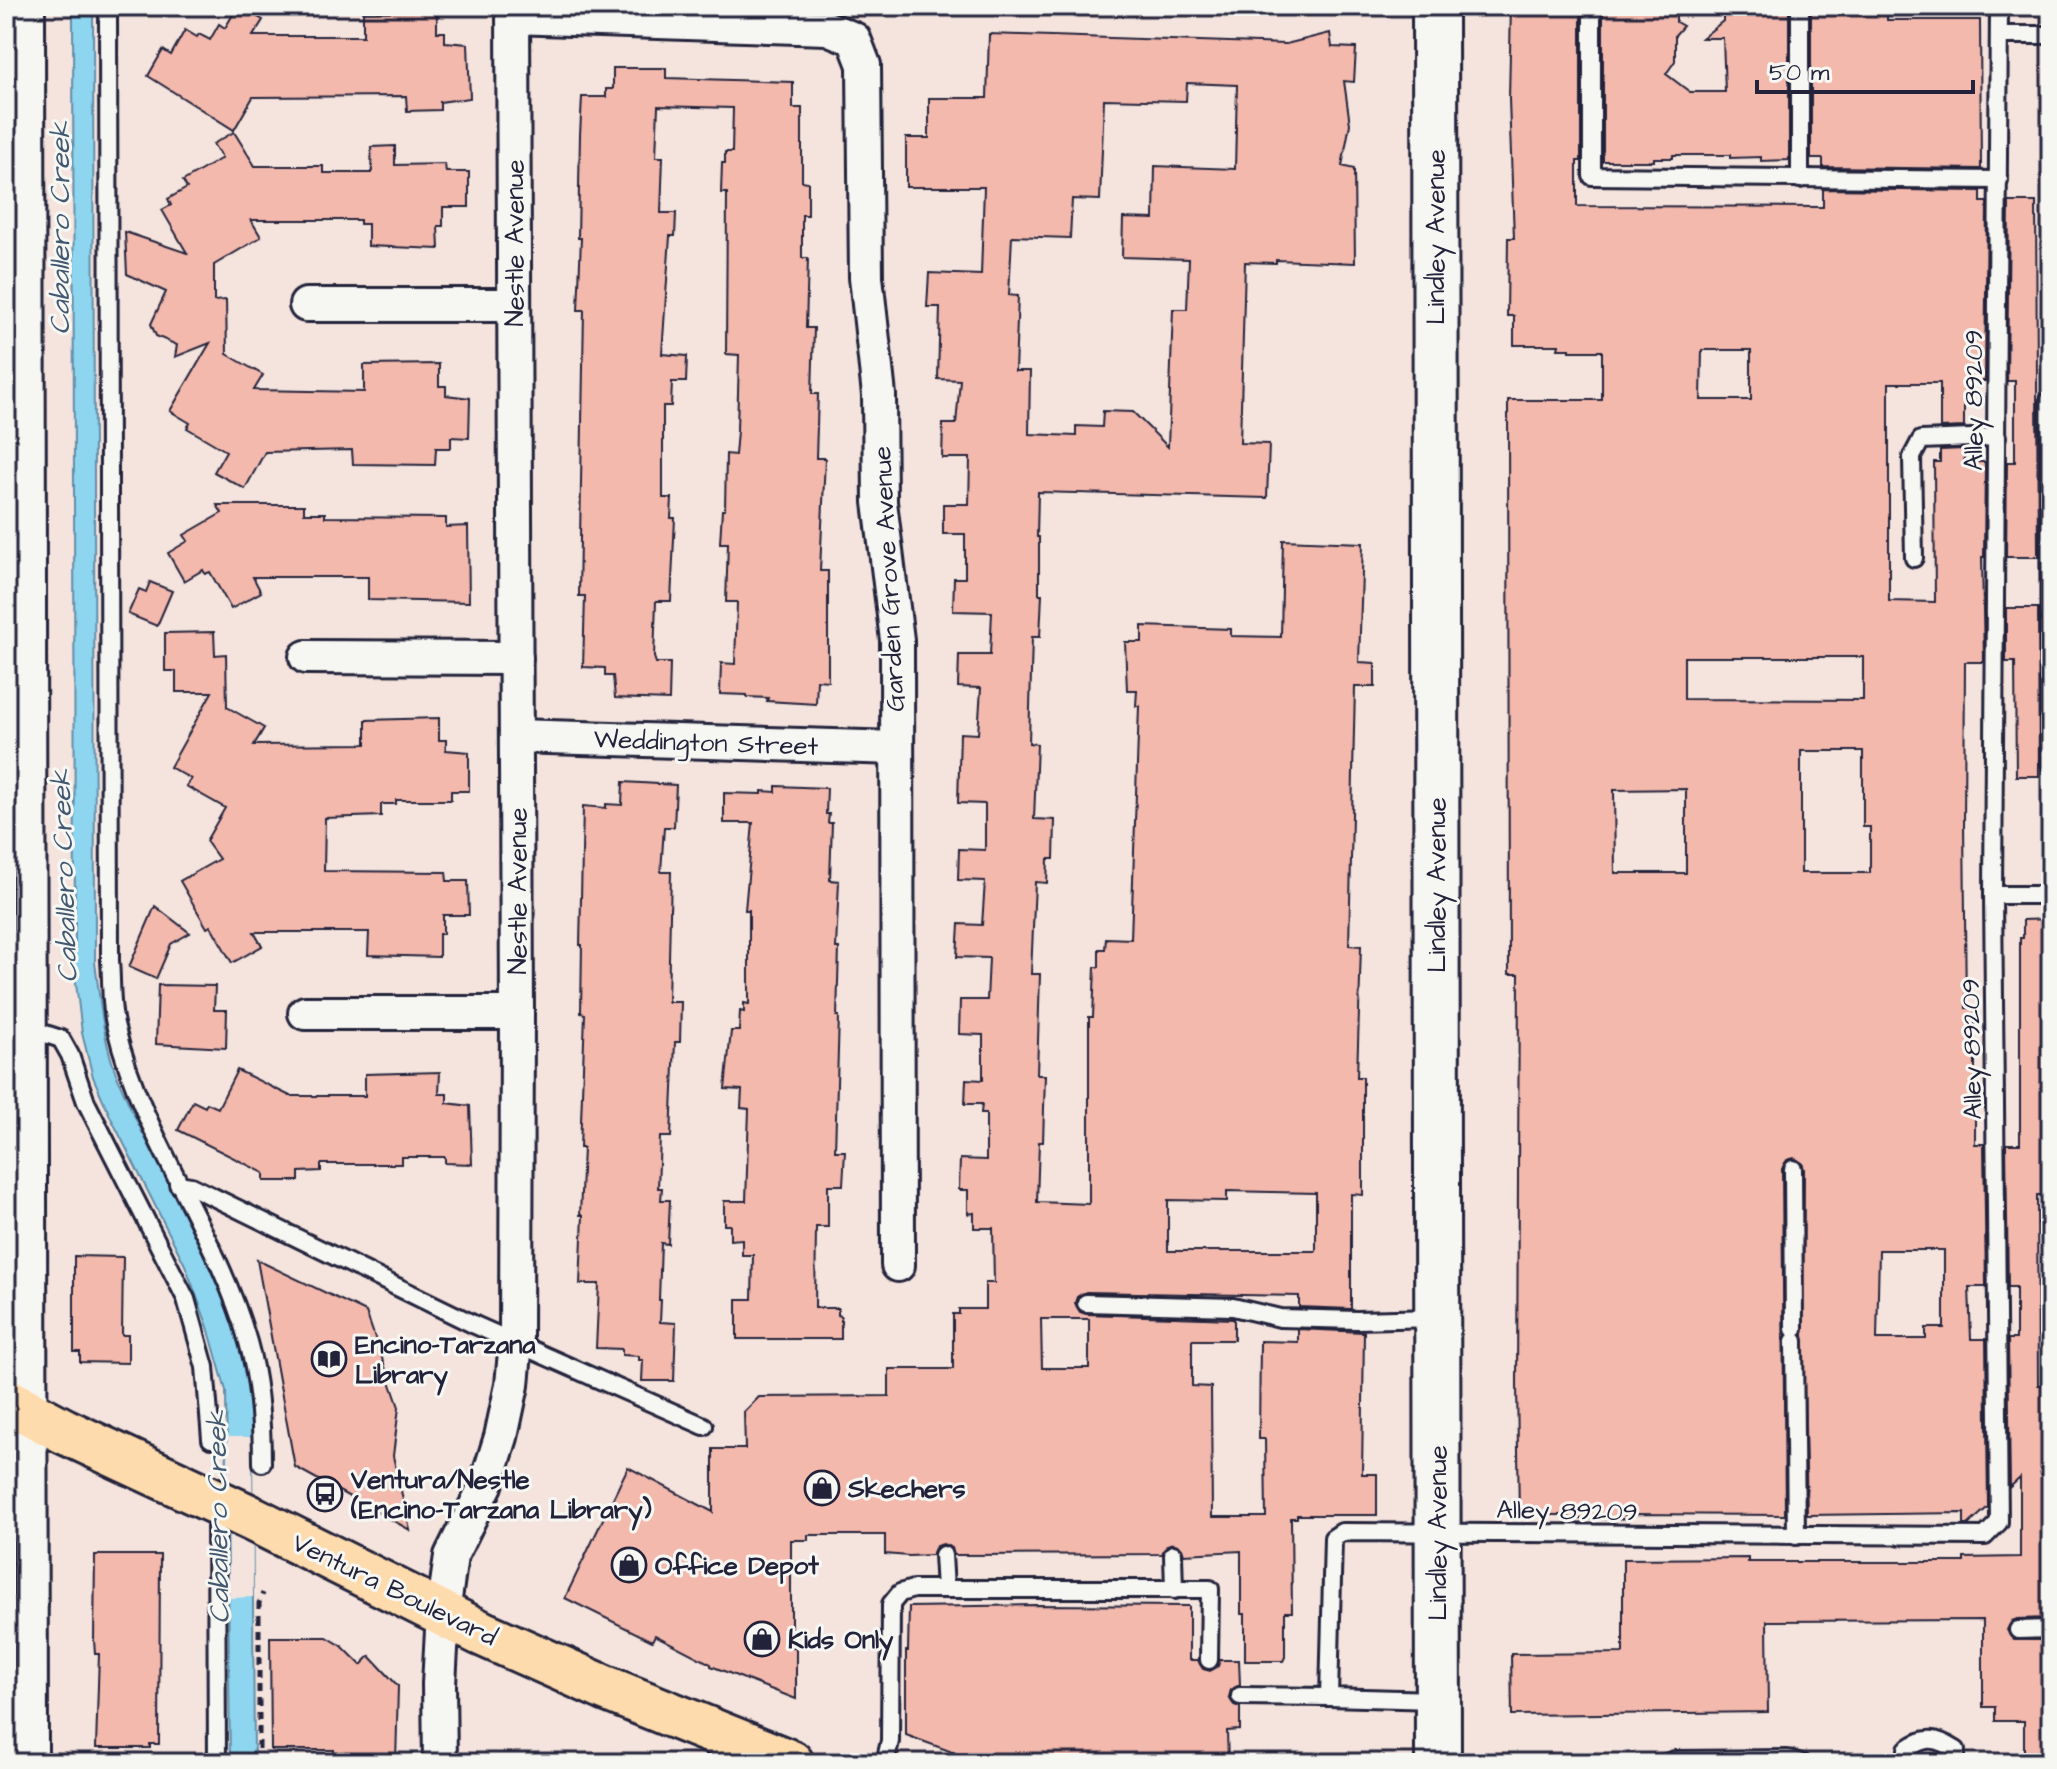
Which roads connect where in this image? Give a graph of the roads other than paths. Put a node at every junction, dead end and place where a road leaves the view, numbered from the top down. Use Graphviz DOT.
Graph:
graph roads {
  1 [pos="28,6"];
  2 [pos="108,6"];
  3 [pos="1435,6"];
  4 [pos="1592,6"];
  5 [pos="1800,6"];
  6 [pos="1999,6"];
  7 [pos="513,11"];
  8 [pos="1999,35"];
  9 [pos="2051,35"];
  10 [pos="1800,179"];
  11 [pos="1999,180"];
  12 [pos="18,280"];
  13 [pos="306,305"];
  14 [pos="514,305"];
  15 [pos="2049,401"];
  16 [pos="1997,437"];
  17 [pos="1914,558"];
  18 [pos="2050,581"];
  19 [pos="306,657"];
  20 [pos="516,658"];
  21 [pos="516,736"];
  22 [pos="897,748"];
  23 [pos="2050,763"];
  24 [pos="1993,895"];
  25 [pos="2051,895"];
  26 [pos="305,1013"];
  27 [pos="517,1013"];
  28 [pos="30,1029"];
  29 [pos="1793,1169"];
  30 [pos="178,1184"];
  31 [pos="898,1265"];
  32 [pos="1086,1303"];
  33 [pos="1436,1318"];
  34 [pos="516,1341"];
  35 [pos="19,1407"];
  36 [pos="704,1426"];
  37 [pos="211,1439"];
  38 [pos="262,1463"];
  39 [pos="232,1510"];
  40 [pos="1436,1532"];
  41 [pos="1796,1536"];
  42 [pos="1173,1554"];
  43 [pos="943,1555"];
  44 [pos="945,1589"];
  45 [pos="1174,1590"];
  46 [pos="443,1613"];
  47 [pos="2051,1629"];
  48 [pos="2018,1630"];
  49 [pos="1209,1660"];
  50 [pos="1240,1696"];
  51 [pos="1329,1697"];
  52 [pos="1437,1700"];
  53 [pos="31,1763"];
  54 [pos="217,1763"];
  55 [pos="440,1763"];
  56 [pos="791,1763"];
  57 [pos="885,1763"];
  58 [pos="1438,1763"];
  59 [pos="1666,1763"];
  60 [pos="1801,1763"];
  61 [pos="1907,1763"];
  62 [pos="1956,1763"];
  1 -- 12 [label="street"];
  2 -- 30 [label="lane"];
  3 -- 33 [label="main road, Lindley Avenue"];
  4 -- 10 [label="lane"];
  5 -- 10 [label="lane"];
  6 -- 8 [label="lane, Alley 89209"];
  7 -- 14 [label="street, Nestle Avenue"];
  7 -- 22 [label="street, Garden Grove Avenue"];
  8 -- 9 [label="lane"];
  8 -- 11 [label="lane, Alley 89209"];
  10 -- 11 [label="lane"];
  11 -- 16 [label="lane, Alley 89209"];
  12 -- 28 [label="street"];
  13 -- 14 [label="street"];
  14 -- 20 [label="street, Nestle Avenue"];
  15 -- 18 [label="lane"];
  16 -- 17 [label="lane"];
  16 -- 24 [label="lane, Alley 89209"];
  18 -- 23 [label="lane"];
  19 -- 20 [label="street"];
  20 -- 21 [label="street, Nestle Avenue"];
  21 -- 22 [label="street, Weddington Street"];
  21 -- 27 [label="street, Nestle Avenue"];
  22 -- 31 [label="street, Garden Grove Avenue"];
  24 -- 25 [label="lane"];
  24 -- 41 [label="lane, Alley 89209"];
  26 -- 27 [label="street"];
  27 -- 34 [label="street, Nestle Avenue"];
  28 -- 35 [label="street"];
  28 -- 37 [label="lane"];
  29 -- 41 [label="lane"];
  30 -- 34 [label="lane"];
  30 -- 38 [label="lane"];
  32 -- 33 [label="lane"];
  33 -- 40 [label="main road, Lindley Avenue"];
  34 -- 36 [label="lane"];
  34 -- 46 [label="street, Nestle Avenue"];
  35 -- 39 [label="main road, Ventura Boulevard"];
  35 -- 53 [label="street"];
  39 -- 46 [label="main road, Ventura Boulevard"];
  39 -- 54 [label="lane"];
  40 -- 41 [label="lane, Alley 89209"];
  40 -- 51 [label="lane, Alley 89209"];
  40 -- 52 [label="main road, Lindley Avenue"];
  42 -- 45 [label="lane"];
  43 -- 44 [label="lane"];
  44 -- 45 [label="lane"];
  44 -- 57 [label="lane"];
  45 -- 49 [label="lane"];
  46 -- 55 [label="street, Nestle Avenue"];
  46 -- 56 [label="main road, Ventura Boulevard"];
  47 -- 48 [label="lane"];
  50 -- 51 [label="lane"];
  51 -- 52 [label="lane"];
  52 -- 58 [label="main road, Lindley Avenue"];
  59 -- 60 [label="lane"];
  61 -- 62 [label="lane"];
}
